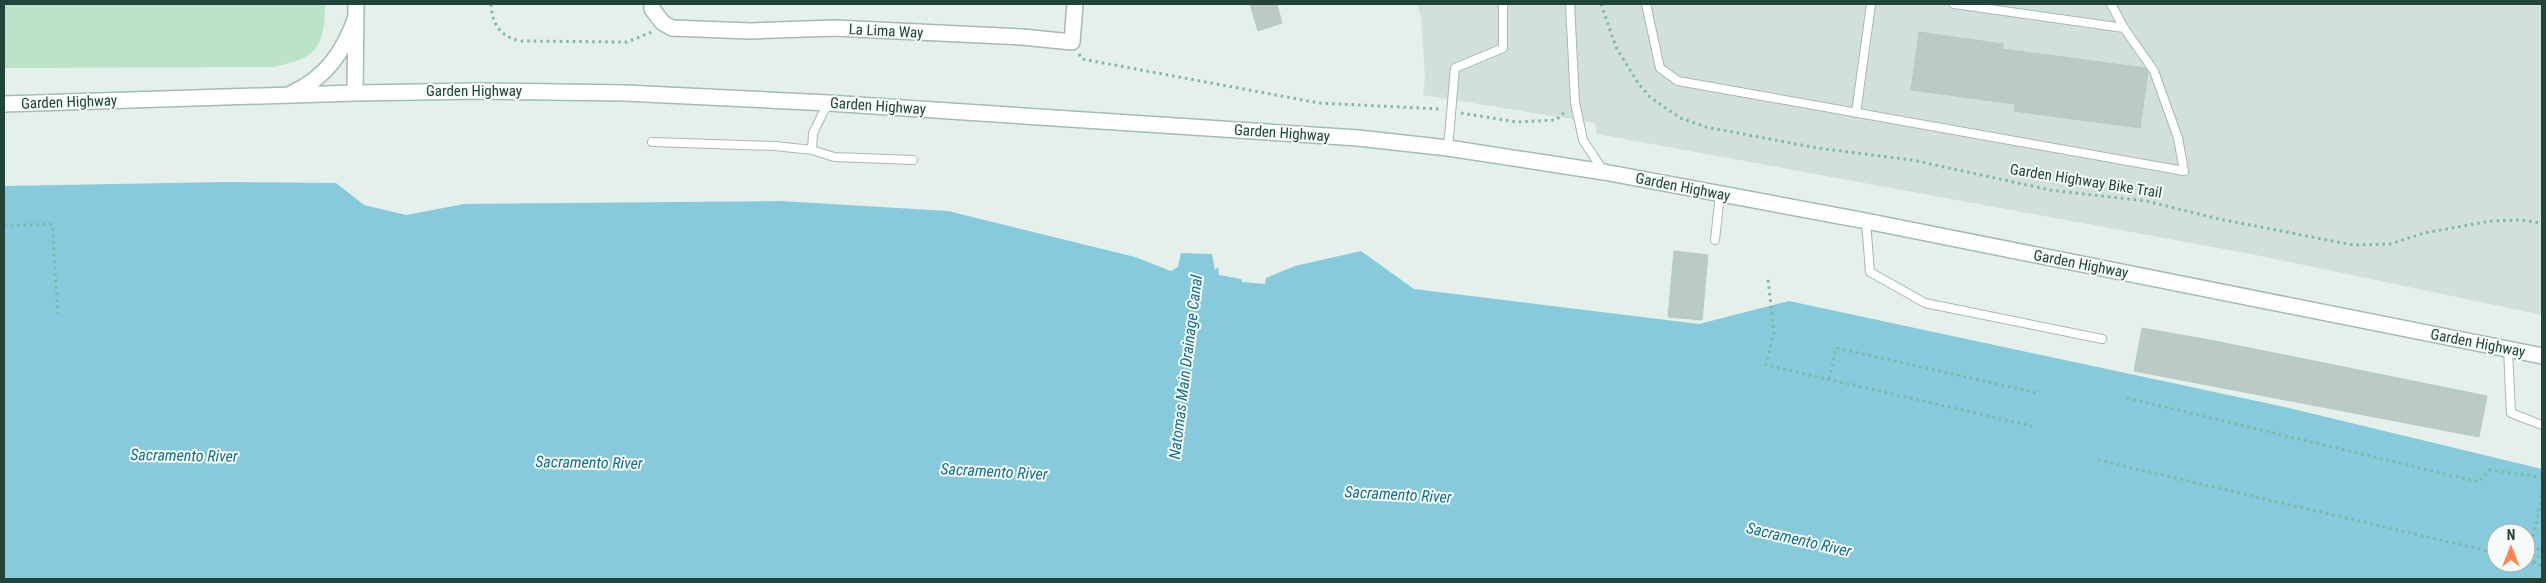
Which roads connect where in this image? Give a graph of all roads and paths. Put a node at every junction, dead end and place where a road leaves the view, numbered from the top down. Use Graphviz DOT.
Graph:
graph roads {
  1 [pos="491,4"];
  2 [pos="652,4"];
  3 [pos="1075,4"];
  4 [pos="1503,4"];
  5 [pos="1570,4"];
  6 [pos="1601,4"];
  7 [pos="1646,4"];
  8 [pos="1871,4"];
  9 [pos="1954,4"];
  10 [pos="2111,4"];
  11 [pos="356,10"];
  12 [pos="658,27"];
  13 [pos="2124,28"];
  14 [pos="1072,42"];
  15 [pos="355,93"];
  16 [pos="286,95"];
  17 [pos="1575,102"];
  18 [pos="828,103"];
  19 [pos="4,104"];
  20 [pos="1452,111"];
  21 [pos="1856,113"];
  22 [pos="652,142"];
  23 [pos="1448,148"];
  24 [pos="812,150"];
  25 [pos="913,160"];
  26 [pos="1604,172"];
  27 [pos="1720,194"];
  28 [pos="1866,221"];
  29 [pos="2542,223"];
  30 [pos="4,226"];
  31 [pos="1715,240"];
  32 [pos="1768,280"];
  33 [pos="58,316"];
  34 [pos="2102,339"];
  35 [pos="2508,349"];
  36 [pos="2542,356"];
  37 [pos="1829,379"];
  38 [pos="2038,393"];
  39 [pos="2127,398"];
  40 [pos="2542,425"];
  41 [pos="2032,426"];
  42 [pos="2098,460"];
  43 [pos="2542,477"];
  44 [pos="2542,485"];
  45 [pos="2542,495"];
  46 [pos="2541,509"];
  47 [pos="2542,550"];
  48 [pos="2486,551"];
  1 -- 12 [label="path"];
  2 -- 12 [label="main road"];
  3 -- 14 [label="main road"];
  4 -- 20 [label="lane"];
  5 -- 17 [label="lane"];
  6 -- 29 [label="path, Garden Highway Bike Trail"];
  7 -- 21 [label="lane"];
  8 -- 21 [label="lane"];
  9 -- 13 [label="lane"];
  10 -- 13 [label="lane"];
  11 -- 15 [label="main road"];
  11 -- 16 [label="main road"];
  12 -- 14 [label="main road, La Lima Way"];
  13 -- 21 [label="lane"];
  14 -- 20 [label="path"];
  15 -- 16 [label="main road, Garden Highway"];
  15 -- 18 [label="main road, Garden Highway"];
  16 -- 19 [label="main road, Garden Highway"];
  17 -- 20 [label="path"];
  17 -- 26 [label="lane"];
  18 -- 23 [label="main road, Garden Highway"];
  18 -- 24 [label="lane"];
  20 -- 23 [label="lane"];
  22 -- 24 [label="lane"];
  23 -- 26 [label="main road, Garden Highway"];
  24 -- 25 [label="lane"];
  26 -- 27 [label="main road, Garden Highway"];
  27 -- 28 [label="main road, Garden Highway"];
  27 -- 31 [label="lane"];
  28 -- 34 [label="lane"];
  28 -- 35 [label="main road, Garden Highway"];
  30 -- 33 [label="path"];
  32 -- 37 [label="path"];
  35 -- 36 [label="main road, Garden Highway"];
  35 -- 40 [label="lane"];
  37 -- 38 [label="path"];
  37 -- 41 [label="path"];
  39 -- 43 [label="path"];
  42 -- 48 [label="path"];
  44 -- 45 [label="path"];
  45 -- 46 [label="path"];
  46 -- 47 [label="path"];
}
